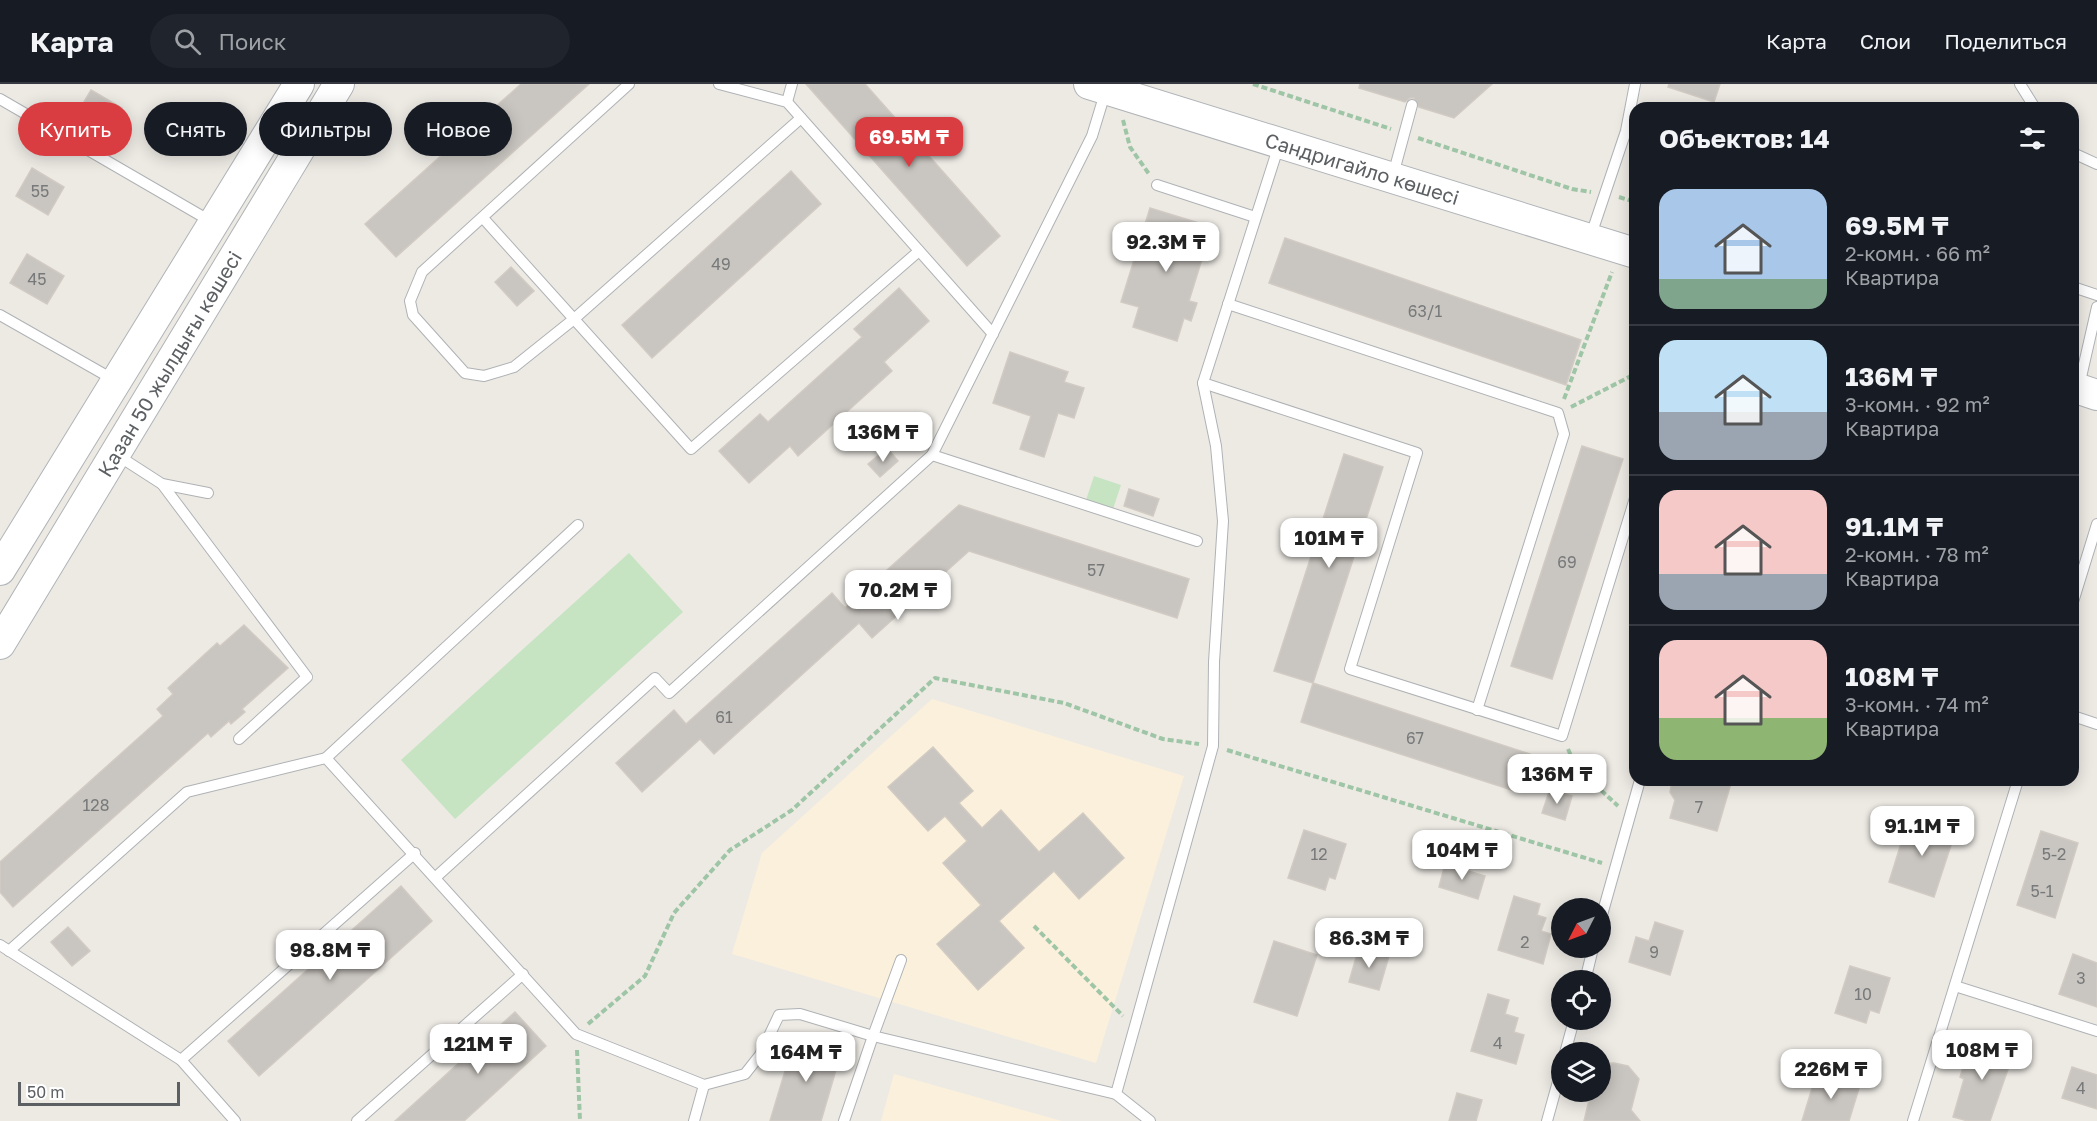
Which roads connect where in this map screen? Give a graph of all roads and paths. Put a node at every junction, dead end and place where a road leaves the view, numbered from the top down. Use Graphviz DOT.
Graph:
graph roads {
  1 [pos="299,84"];
  2 [pos="339,84"];
  3 [pos="629,84"];
  4 [pos="719,84"];
  5 [pos="792,84"];
  6 [pos="1253,84"];
  7 [pos="1635,84"];
  8 [pos="2020,84"];
  9 [pos="1107,89"];
  10 [pos="0,99"];
  11 [pos="787,102"];
  12 [pos="1634,102"];
  13 [pos="2032,102"];
  14 [pos="1412,105"];
  15 [pos="801,118"];
  16 [pos="1404,134"];
  17 [pos="1629,138"];
  18 [pos="1280,143"];
  19 [pos="2079,156"];
  20 [pos="2097,164"];
  21 [pos="1392,178"];
  22 [pos="1157,185"];
  23 [pos="1605,193"];
  24 [pos="1255,217"];
  25 [pos="483,218"];
  26 [pos="212,222"];
  27 [pos="1590,239"];
  28 [pos="919,251"];
  29 [pos="1628,251"];
  30 [pos="2079,289"];
  31 [pos="2097,295"];
  32 [pos="1228,304"];
  33 [pos="2097,307"];
  34 [pos="0,315"];
  35 [pos="574,319"];
  36 [pos="993,334"];
  37 [pos="1629,377"];
  38 [pos="116,381"];
  39 [pos="1203,383"];
  40 [pos="2083,390"];
  41 [pos="1558,413"];
  42 [pos="116,454"];
  43 [pos="932,455"];
  44 [pos="162,484"];
  45 [pos="208,493"];
  46 [pos="1629,518"];
  47 [pos="2097,524"];
  48 [pos="578,525"];
  49 [pos="1197,541"];
  50 [pos="0,570"];
  51 [pos="2079,582"];
  52 [pos="0,644"];
  53 [pos="1477,710"];
  54 [pos="2079,718"];
  55 [pos="2097,724"];
  56 [pos="1562,736"];
  57 [pos="239,739"];
  58 [pos="1213,746"];
  59 [pos="326,758"];
  60 [pos="1638,786"];
  61 [pos="2016,786"];
  62 [pos="1629,816"];
  63 [pos="415,853"];
  64 [pos="1615,867"];
  65 [pos="436,877"];
  66 [pos="1607,898"];
  67 [pos="1034,926"];
  68 [pos="4,948"];
  69 [pos="901,960"];
  70 [pos="523,974"];
  71 [pos="1955,986"];
  72 [pos="1134,1027"];
  73 [pos="2097,1031"];
  74 [pos="576,1034"];
  75 [pos="873,1036"];
  76 [pos="181,1060"];
  77 [pos="704,1084"];
  78 [pos="1116,1094"];
  79 [pos="1552,1102"];
  80 [pos="236,1121"];
  81 [pos="357,1121"];
  82 [pos="580,1121"];
  83 [pos="694,1121"];
  84 [pos="844,1121"];
  85 [pos="1150,1121"];
  86 [pos="1547,1121"];
  87 [pos="1913,1121"];
  1 -- 26 [label="street, Қазан 50 жылдығы көшесі"];
  2 -- 42 [label="street, Қазан 50 жылдығы көшесі"];
  3 -- 25 [label="lane"];
  4 -- 11 [label="lane"];
  5 -- 11 [label="lane"];
  6 -- 16 [label="path"];
  7 -- 12 [label="lane"];
  8 -- 13 [label="lane"];
  9 -- 18 [label="street, Сандригайло көшесі"];
  9 -- 22 [label="path"];
  9 -- 36 [label="lane"];
  10 -- 26 [label="lane"];
  11 -- 15 [label="lane"];
  14 -- 16 [label="lane"];
  15 -- 28 [label="lane"];
  15 -- 35 [label="lane"];
  16 -- 21 [label="lane"];
  16 -- 23 [label="path"];
  17 -- 23 [label="lane"];
  18 -- 21 [label="street, Сандригайло көшесі"];
  18 -- 24 [label="lane"];
  19 -- 20 [label="lane"];
  21 -- 27 [label="street, Сандригайло көшесі"];
  22 -- 24 [label="lane"];
  23 -- 27 [label="lane"];
  24 -- 32 [label="lane"];
  25 -- 35 [label="lane"];
  25 -- 35 [label="lane"];
  26 -- 38 [label="street, Қазан 50 жылдығы көшесі"];
  27 -- 29 [label="street, Сандригайло көшесі"];
  28 -- 35 [label="lane"];
  28 -- 36 [label="lane"];
  29 -- 41 [label="path"];
  30 -- 31 [label="lane"];
  32 -- 39 [label="lane"];
  32 -- 41 [label="lane"];
  33 -- 40 [label="lane"];
  34 -- 38 [label="lane"];
  36 -- 43 [label="lane"];
  37 -- 41 [label="path"];
  38 -- 50 [label="street, Қазан 50 жылдығы көшесі"];
  39 -- 53 [label="lane"];
  39 -- 58 [label="lane"];
  41 -- 53 [label="lane"];
  42 -- 44 [label="lane"];
  42 -- 52 [label="street, Қазан 50 жылдығы көшесі"];
  43 -- 49 [label="lane"];
  43 -- 65 [label="lane"];
  44 -- 45 [label="lane"];
  44 -- 57 [label="lane"];
  46 -- 56 [label="lane"];
  47 -- 51 [label="lane"];
  48 -- 59 [label="lane"];
  53 -- 56 [label="lane"];
  54 -- 55 [label="lane"];
  56 -- 62 [label="path"];
  58 -- 64 [label="path"];
  58 -- 72 [label="lane"];
  58 -- 74 [label="path"];
  59 -- 63 [label="lane"];
  59 -- 68 [label="lane"];
  60 -- 62 [label="lane"];
  61 -- 71 [label="lane"];
  62 -- 64 [label="lane"];
  63 -- 65 [label="lane"];
  63 -- 76 [label="lane"];
  64 -- 66 [label="lane"];
  65 -- 70 [label="lane"];
  67 -- 72 [label="path"];
  68 -- 76 [label="lane"];
  69 -- 75 [label="lane"];
  70 -- 74 [label="lane"];
  70 -- 81 [label="lane"];
  71 -- 73 [label="lane"];
  71 -- 87 [label="lane"];
  72 -- 78 [label="lane"];
  74 -- 77 [label="lane"];
  74 -- 82 [label="path"];
  75 -- 77 [label="lane"];
  75 -- 78 [label="lane"];
  75 -- 84 [label="lane"];
  76 -- 80 [label="lane"];
  77 -- 83 [label="lane"];
  78 -- 85 [label="lane"];
  79 -- 86 [label="lane"];
}
